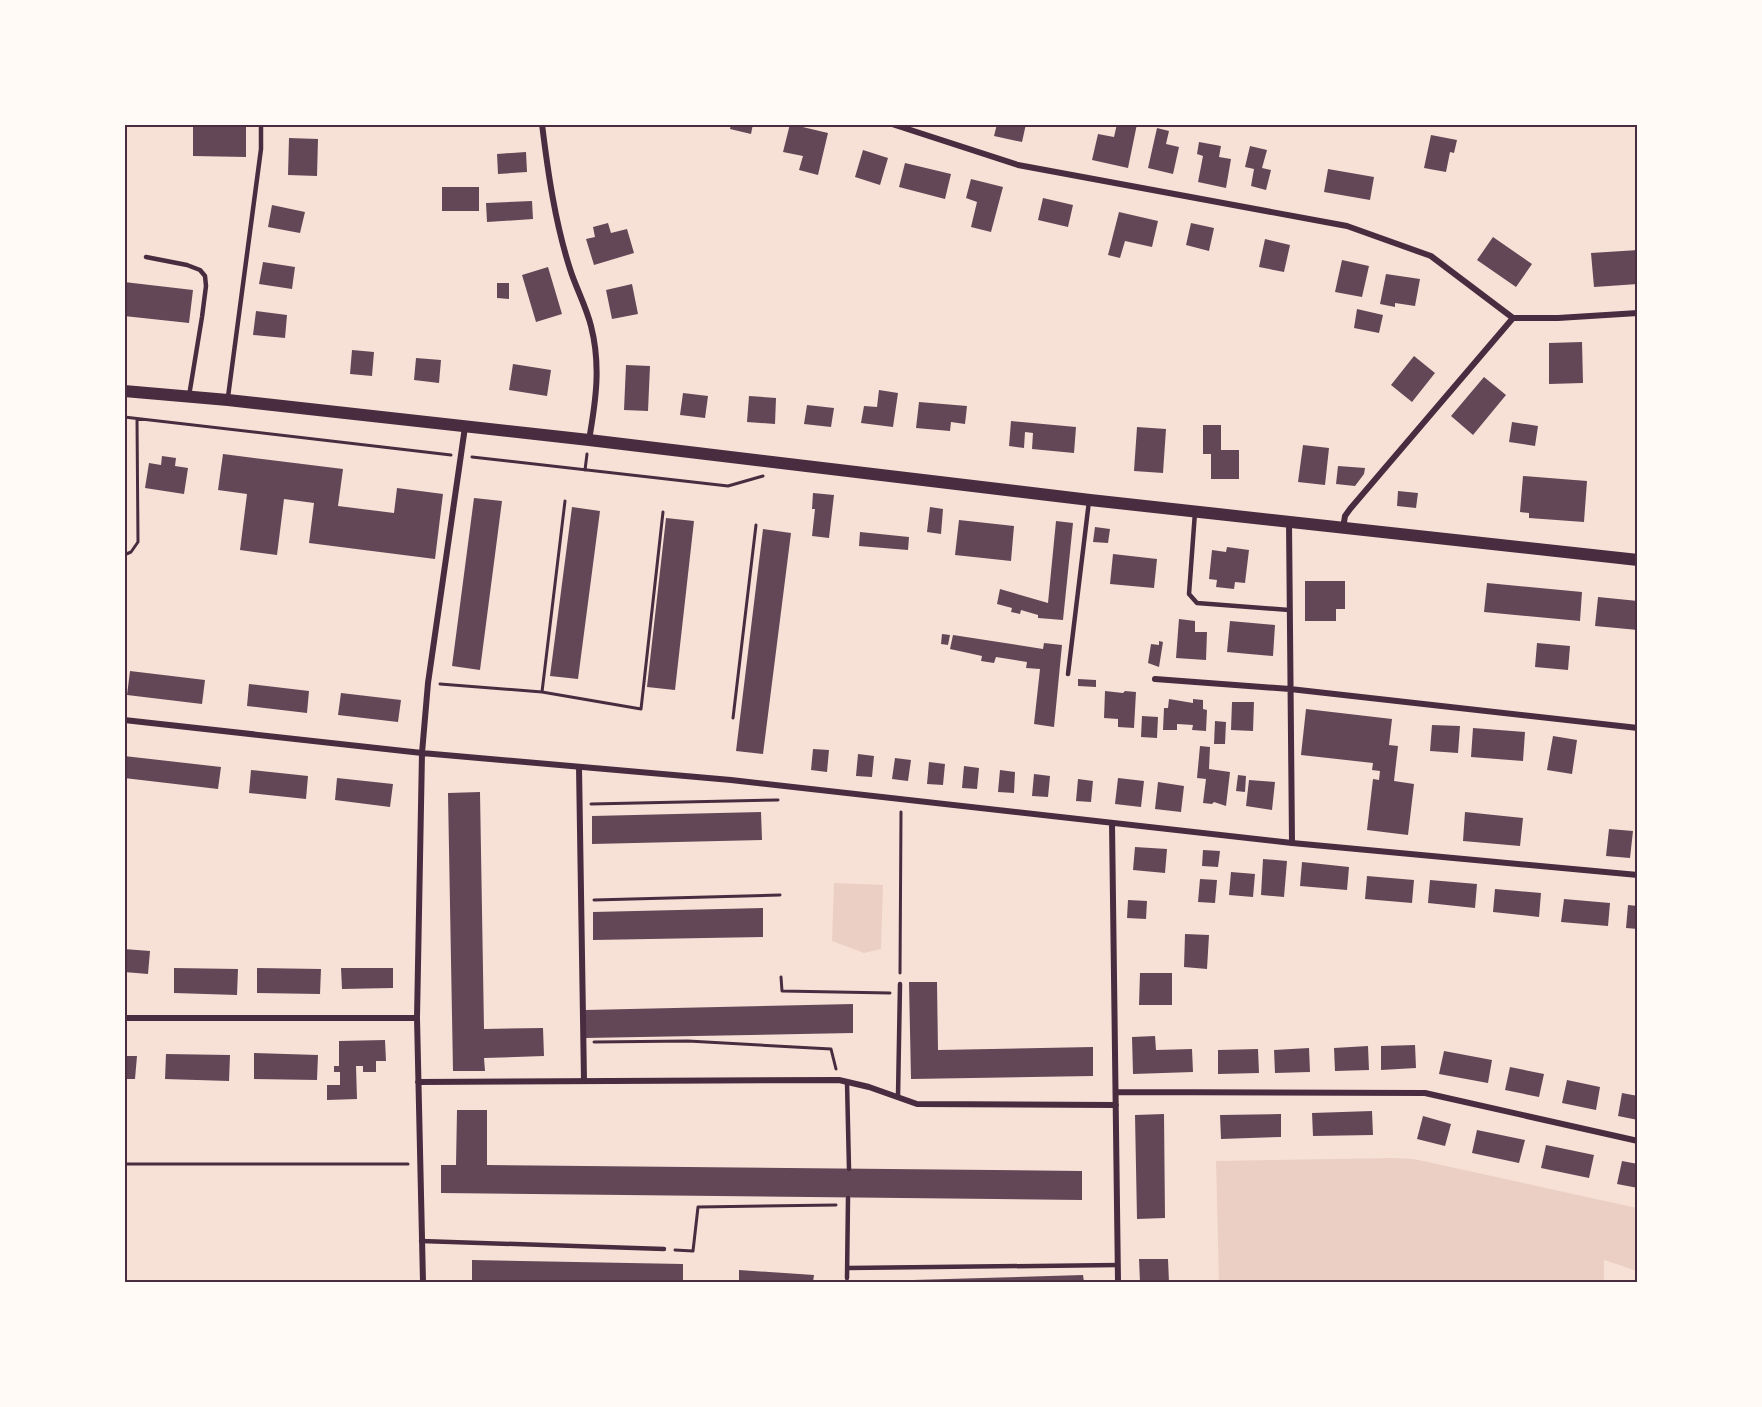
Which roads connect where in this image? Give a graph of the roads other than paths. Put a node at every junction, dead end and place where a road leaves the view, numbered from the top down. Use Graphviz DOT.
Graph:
graph roads {
  1 [pos="261,124"];
  2 [pos="542,124"];
  3 [pos="892,124"];
  4 [pos="147,257"];
  5 [pos="1638,314"];
  6 [pos="1512,318"];
  7 [pos="124,391"];
  8 [pos="189,396"];
  9 [pos="228,400"];
  10 [pos="465,427"];
  11 [pos="589,440"];
  12 [pos="1090,500"];
  13 [pos="1196,511"];
  14 [pos="1289,522"];
  15 [pos="1343,528"];
  16 [pos="1638,560"];
  17 [pos="1289,610"];
  18 [pos="1068,674"];
  19 [pos="1155,679"];
  20 [pos="1290,689"];
  21 [pos="124,720"];
  22 [pos="1638,728"];
  23 [pos="422,753"];
  24 [pos="579,767"];
  25 [pos="1112,823"];
  26 [pos="1292,843"];
  27 [pos="1638,874"];
  28 [pos="900,984"];
  29 [pos="124,1018"];
  30 [pos="417,1018"];
  31 [pos="584,1081"];
  32 [pos="418,1082"];
  33 [pos="847,1082"];
  34 [pos="1116,1092"];
  35 [pos="898,1097"];
  36 [pos="1116,1105"];
  37 [pos="1638,1141"];
  38 [pos="849,1169"];
  39 [pos="848,1197"];
  40 [pos="421,1240"];
  41 [pos="664,1249"];
  42 [pos="1118,1266"];
  43 [pos="848,1268"];
  44 [pos="848,1278"];
  45 [pos="423,1282"];
  46 [pos="1118,1282"];
  1 -- 9 [label="lane"];
  2 -- 11 [label="street"];
  3 -- 6 [label="street"];
  4 -- 8 [label="lane"];
  5 -- 6 [label="street"];
  6 -- 15 [label="street"];
  7 -- 8 [label="main road"];
  8 -- 9 [label="main road"];
  9 -- 10 [label="main road"];
  10 -- 11 [label="main road"];
  10 -- 23 [label="street"];
  11 -- 12 [label="main road"];
  12 -- 13 [label="main road"];
  12 -- 18 [label="lane"];
  13 -- 14 [label="main road"];
  13 -- 17 [label="lane"];
  14 -- 15 [label="main road"];
  14 -- 17 [label="street"];
  15 -- 16 [label="main road"];
  17 -- 20 [label="street"];
  19 -- 20 [label="street"];
  20 -- 22 [label="street"];
  20 -- 26 [label="street"];
  21 -- 23 [label="street"];
  23 -- 24 [label="street"];
  23 -- 30 [label="street"];
  24 -- 25 [label="street"];
  24 -- 31 [label="street"];
  25 -- 26 [label="street"];
  25 -- 34 [label="street"];
  26 -- 27 [label="street"];
  28 -- 35 [label="lane"];
  29 -- 30 [label="street"];
  30 -- 32 [label="street"];
  31 -- 32 [label="street"];
  31 -- 33 [label="street"];
  32 -- 40 [label="street"];
  33 -- 35 [label="street"];
  33 -- 38 [label="lane"];
  34 -- 36 [label="street"];
  34 -- 37 [label="street"];
  35 -- 36 [label="street"];
  36 -- 42 [label="street"];
  39 -- 43 [label="lane"];
  40 -- 41 [label="lane"];
  40 -- 45 [label="street"];
  42 -- 43 [label="lane"];
  42 -- 46 [label="street"];
  43 -- 44 [label="lane"];
}
